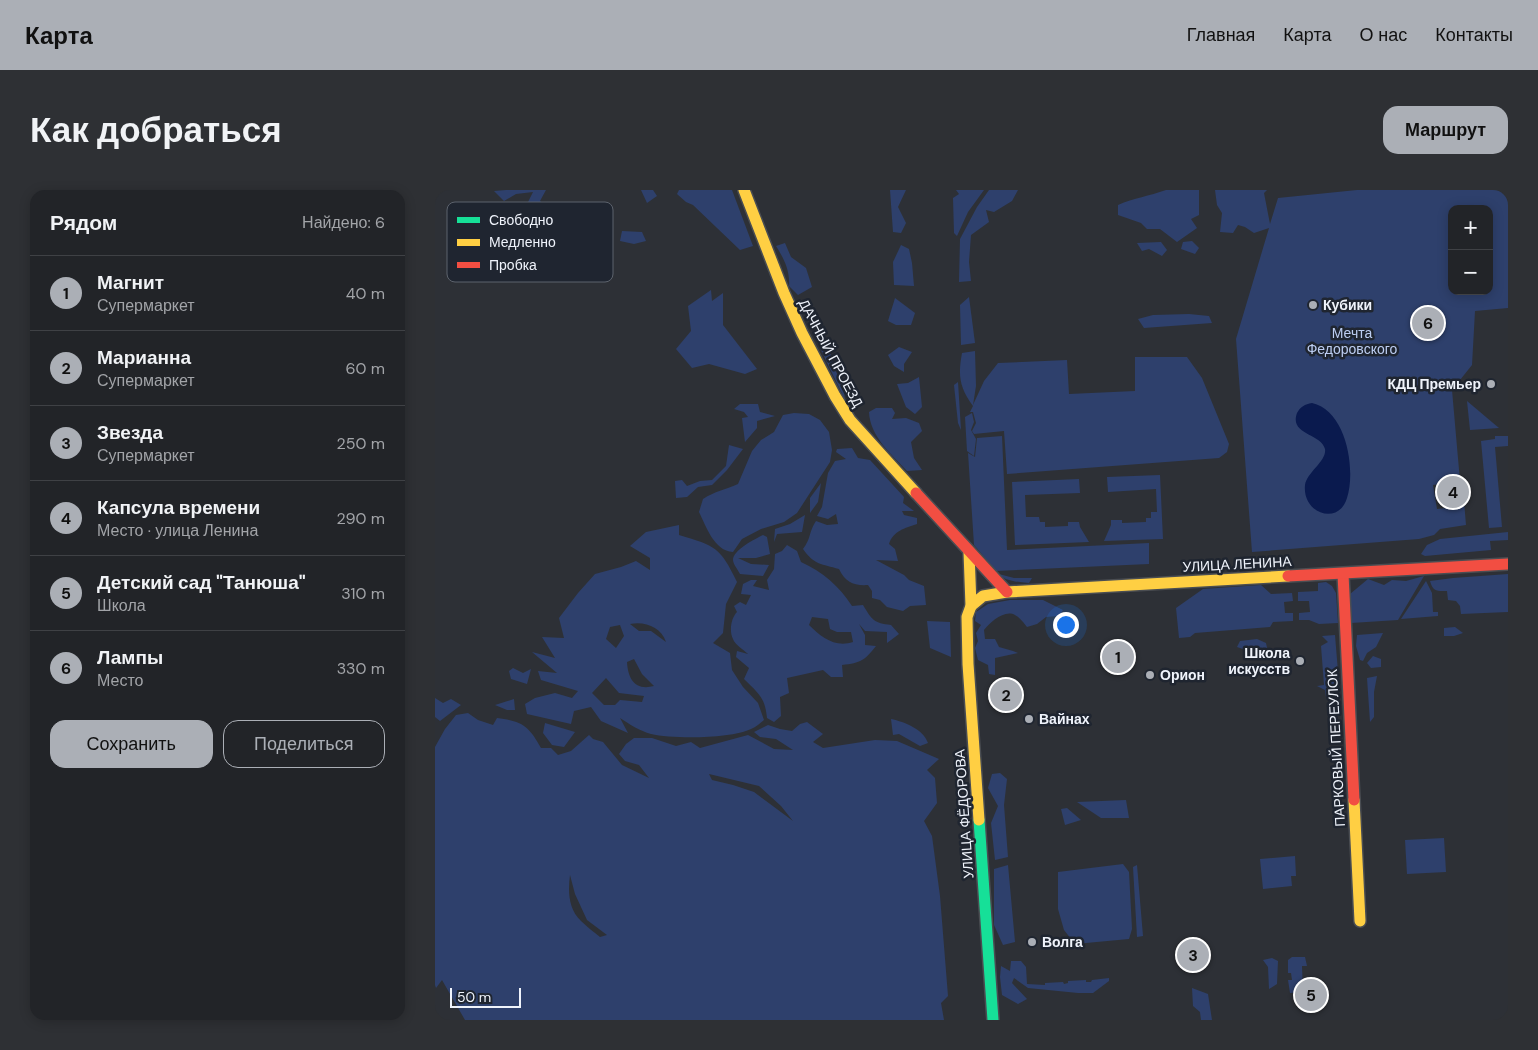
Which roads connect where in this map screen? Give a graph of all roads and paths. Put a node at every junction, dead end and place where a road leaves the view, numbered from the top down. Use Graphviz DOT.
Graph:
graph roads {
  1 [pos="744,190"];
  2 [pos="969,552"];
  3 [pos="1508,564"];
  4 [pos="1343,574"];
  5 [pos="1007,592"];
  6 [pos="971,606"];
  7 [pos="1360,920"];
  8 [pos="993,1020"];
  1 -- 2 [label="street, ДАЧНЫЙ ПРОЕЗД"];
  2 -- 5 [label="street, ДАЧНЫЙ ПРОЕЗД"];
  2 -- 6 [label="street, УЛИЦА ФЁДОРОВА"];
  3 -- 4 [label="street, УЛИЦА ЛЕНИНА"];
  4 -- 5 [label="street, УЛИЦА ЛЕНИНА"];
  4 -- 7 [label="street, ПАРКОВЫЙ ПЕРЕУЛОК"];
  5 -- 6 [label="street, УЛИЦА ЛЕНИНА"];
  6 -- 8 [label="street, УЛИЦА ФЁДОРОВА"];
}
